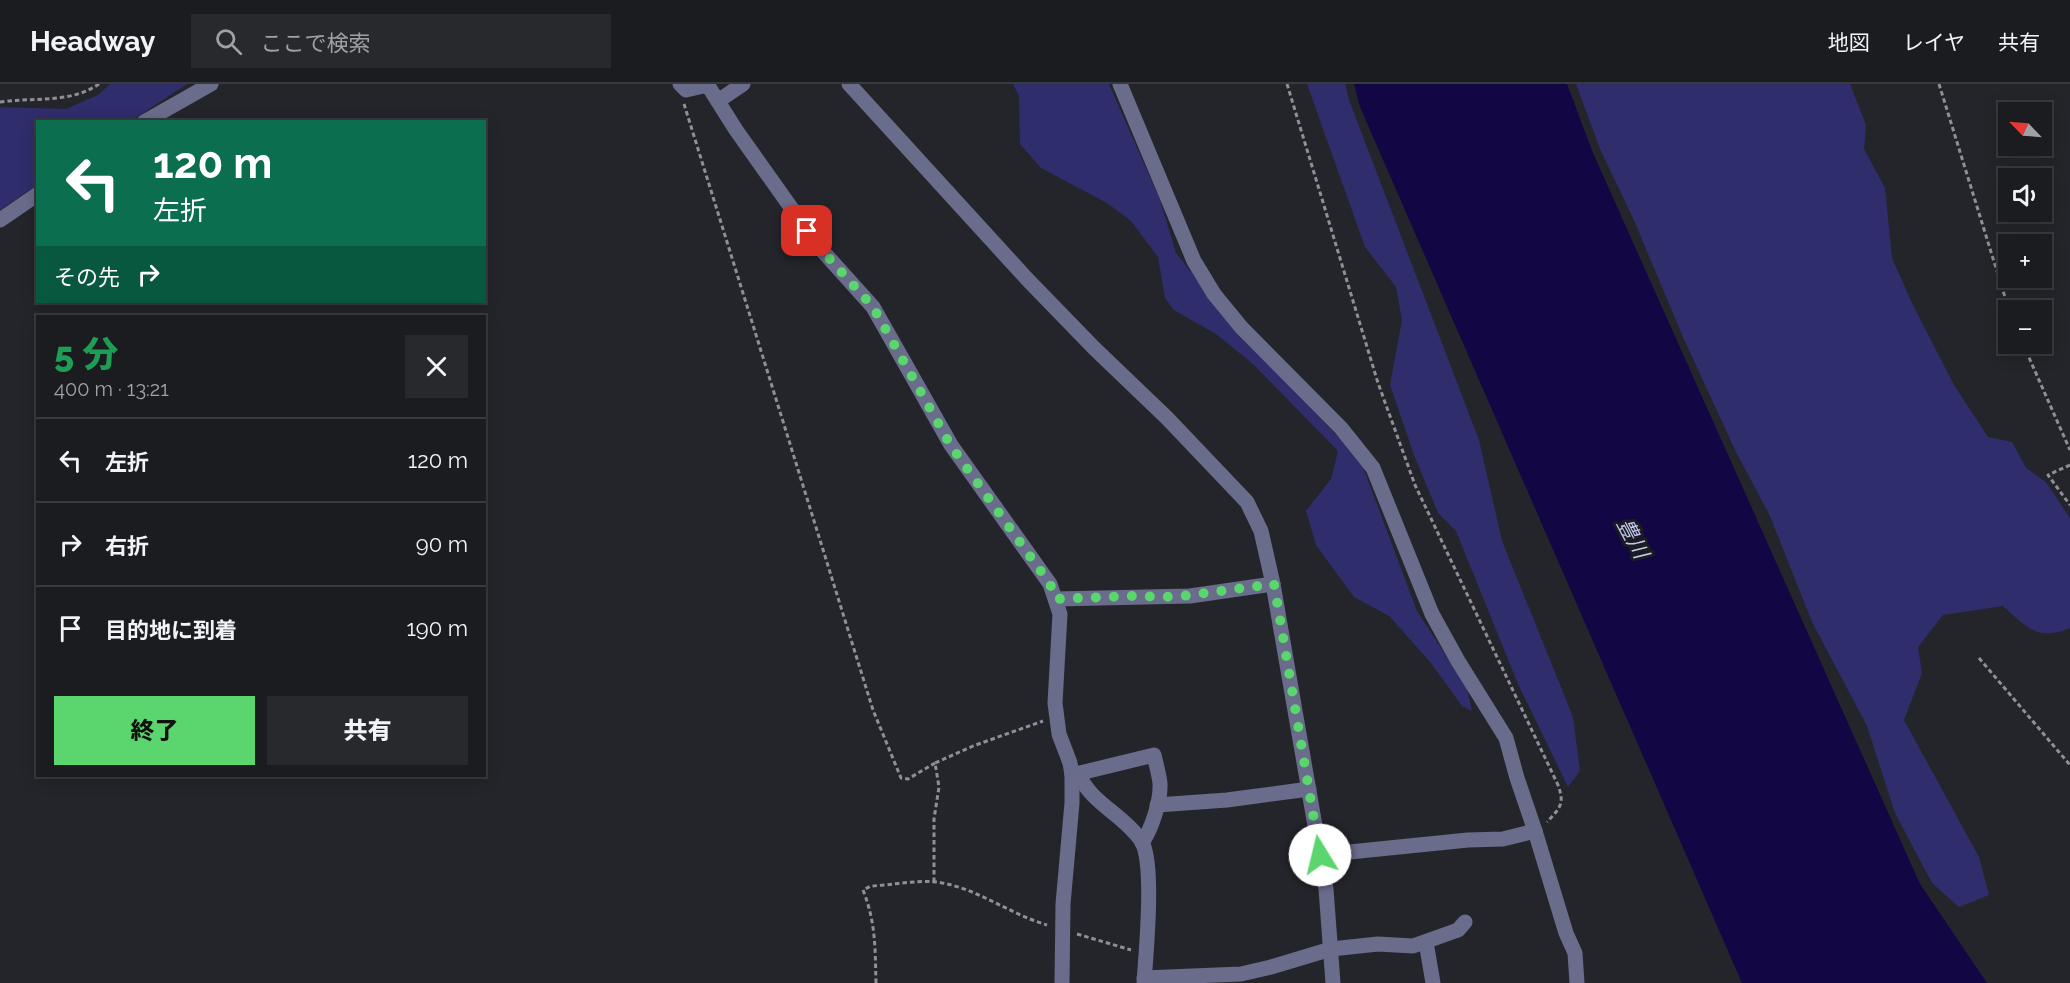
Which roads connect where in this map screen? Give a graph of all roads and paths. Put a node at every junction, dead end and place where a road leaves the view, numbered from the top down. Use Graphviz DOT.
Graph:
graph roads {
  1 [pos="99,84"];
  2 [pos="211,84"];
  3 [pos="707,84"];
  4 [pos="743,84"];
  5 [pos="849,84"];
  6 [pos="1120,84"];
  7 [pos="1287,84"];
  8 [pos="1939,84"];
  9 [pos="683,87"];
  10 [pos="718,101"];
  11 [pos="0,102"];
  12 [pos="148,120"];
  13 [pos="36,195"];
  14 [pos="0,220"];
  15 [pos="2005,300"];
  16 [pos="2027,354"];
  17 [pos="2070,450"];
  18 [pos="2070,465"];
  19 [pos="2070,505"];
  20 [pos="1274,584"];
  21 [pos="1056,599"];
  22 [pos="1979,658"];
  23 [pos="1056,717"];
  24 [pos="934,763"];
  25 [pos="2070,765"];
  26 [pos="1075,774"];
  27 [pos="1309,789"];
  28 [pos="1157,805"];
  29 [pos="1535,831"];
  30 [pos="1142,843"];
  31 [pos="1320,855"];
  32 [pos="934,882"];
  33 [pos="1466,922"];
  34 [pos="1062,930"];
  35 [pos="1426,942"];
  36 [pos="1331,949"];
  37 [pos="1145,955"];
  38 [pos="1144,980"];
  39 [pos="876,983"];
  40 [pos="1062,983"];
  41 [pos="1332,983"];
  42 [pos="1433,983"];
  43 [pos="1577,983"];
  1 -- 11 [label="path"];
  2 -- 12 [label="street"];
  3 -- 9 [label="street"];
  3 -- 10 [label="street"];
  4 -- 10 [label="street"];
  5 -- 20 [label="street"];
  6 -- 29 [label="street"];
  7 -- 29 [label="path"];
  8 -- 15 [label="path"];
  9 -- 24 [label="path"];
  10 -- 21 [label="street"];
  13 -- 14 [label="street"];
  16 -- 17 [label="path"];
  18 -- 19 [label="path"];
  20 -- 21 [label="street"];
  20 -- 27 [label="street"];
  21 -- 23 [label="street"];
  22 -- 25 [label="path"];
  23 -- 24 [label="path"];
  23 -- 26 [label="street"];
  24 -- 32 [label="path"];
  26 -- 28 [label="street"];
  26 -- 30 [label="street"];
  26 -- 34 [label="street"];
  27 -- 28 [label="street"];
  27 -- 31 [label="street"];
  28 -- 30 [label="street"];
  29 -- 31 [label="street"];
  29 -- 43 [label="street"];
  30 -- 37 [label="street"];
  31 -- 36 [label="street"];
  32 -- 34 [label="path"];
  32 -- 39 [label="path"];
  33 -- 35 [label="street"];
  34 -- 37 [label="path"];
  34 -- 40 [label="street"];
  35 -- 36 [label="street"];
  35 -- 42 [label="street"];
  36 -- 38 [label="street"];
  36 -- 41 [label="street"];
  37 -- 38 [label="street"];
}
